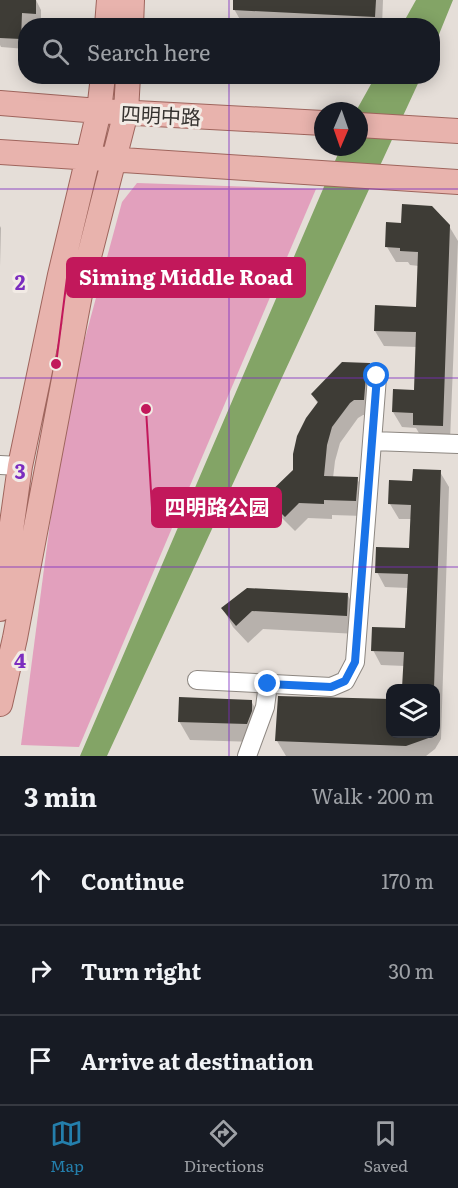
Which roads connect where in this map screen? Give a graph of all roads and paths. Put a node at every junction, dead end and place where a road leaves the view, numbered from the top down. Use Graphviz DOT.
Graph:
graph roads {
  1 [pos="109,0"];
  2 [pos="132,0"];
  3 [pos="108,18"];
  4 [pos="131,18"];
  5 [pos="102,84"];
  6 [pos="128,84"];
  7 [pos="0,103"];
  8 [pos="99,111"];
  9 [pos="126,112"];
  10 [pos="314,123"];
  11 [pos="368,126"];
  12 [pos="458,131"];
  13 [pos="0,152"];
  14 [pos="87,159"];
  15 [pos="114,160"];
  16 [pos="458,182"];
  17 [pos="377,376"];
  18 [pos="372,441"];
  19 [pos="458,444"];
  20 [pos="10,466"];
  21 [pos="0,609"];
  22 [pos="197,680"];
  23 [pos="268,684"];
  24 [pos="0,704"];
  25 [pos="247,756"];
  1 -- 3 [label="main road"];
  2 -- 4 [label="main road"];
  5 -- 8 [label="main road"];
  6 -- 9 [label="main road"];
  7 -- 8 [label="main road, 四明中路"];
  8 -- 9 [label="main road, 四明中路"];
  8 -- 14 [label="main road"];
  9 -- 10 [label="main road, 四明中路"];
  9 -- 15 [label="main road"];
  11 -- 12 [label="main road"];
  13 -- 14 [label="main road"];
  14 -- 15 [label="main road"];
  14 -- 20 [label="main road"];
  15 -- 16 [label="main road"];
  15 -- 24 [label="main road"];
  17 -- 18 [label="lane"];
  18 -- 19 [label="lane"];
  18 -- 23 [label="lane"];
  20 -- 21 [label="main road"];
  22 -- 23 [label="lane"];
  23 -- 25 [label="lane"];
}
